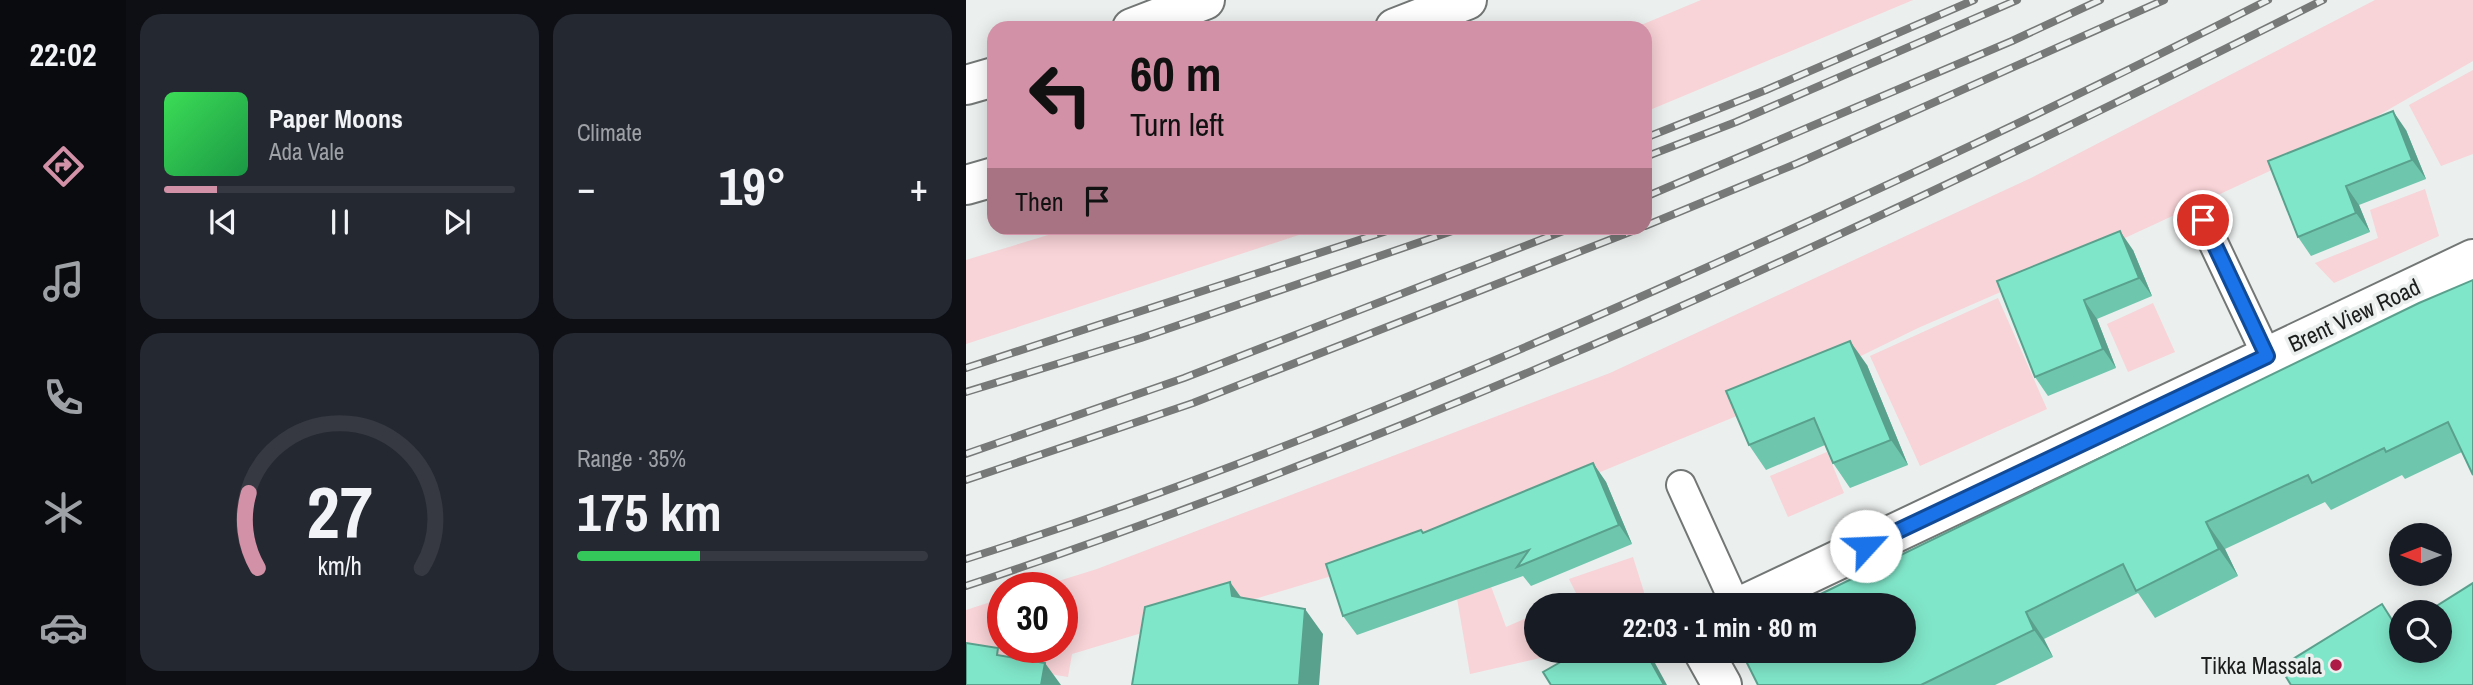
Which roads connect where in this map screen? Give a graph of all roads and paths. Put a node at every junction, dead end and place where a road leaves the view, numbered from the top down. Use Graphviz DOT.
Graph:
graph roads {
  1 [pos="1205,0"];
  2 [pos="1467,0"];
  3 [pos="1150,21"];
  4 [pos="1413,21"];
  5 [pos="987,79"];
  6 [pos="966,85"];
  7 [pos="987,179"];
  8 [pos="966,185"];
  9 [pos="2203,220"];
  10 [pos="2473,259"];
  11 [pos="2267,356"];
  12 [pos="1681,485"];
  13 [pos="1732,593"];
  14 [pos="1766,593"];
  15 [pos="1710,663"];
  16 [pos="1722,685"];
  1 -- 3 [label="main road"];
  2 -- 4 [label="main road"];
  5 -- 6 [label="main road"];
  7 -- 8 [label="main road"];
  9 -- 11 [label="lane"];
  10 -- 11 [label="main road, Brent View Road"];
  11 -- 14 [label="main road, Brent View Road"];
  12 -- 13 [label="lane"];
  15 -- 16 [label="main road"];
}
